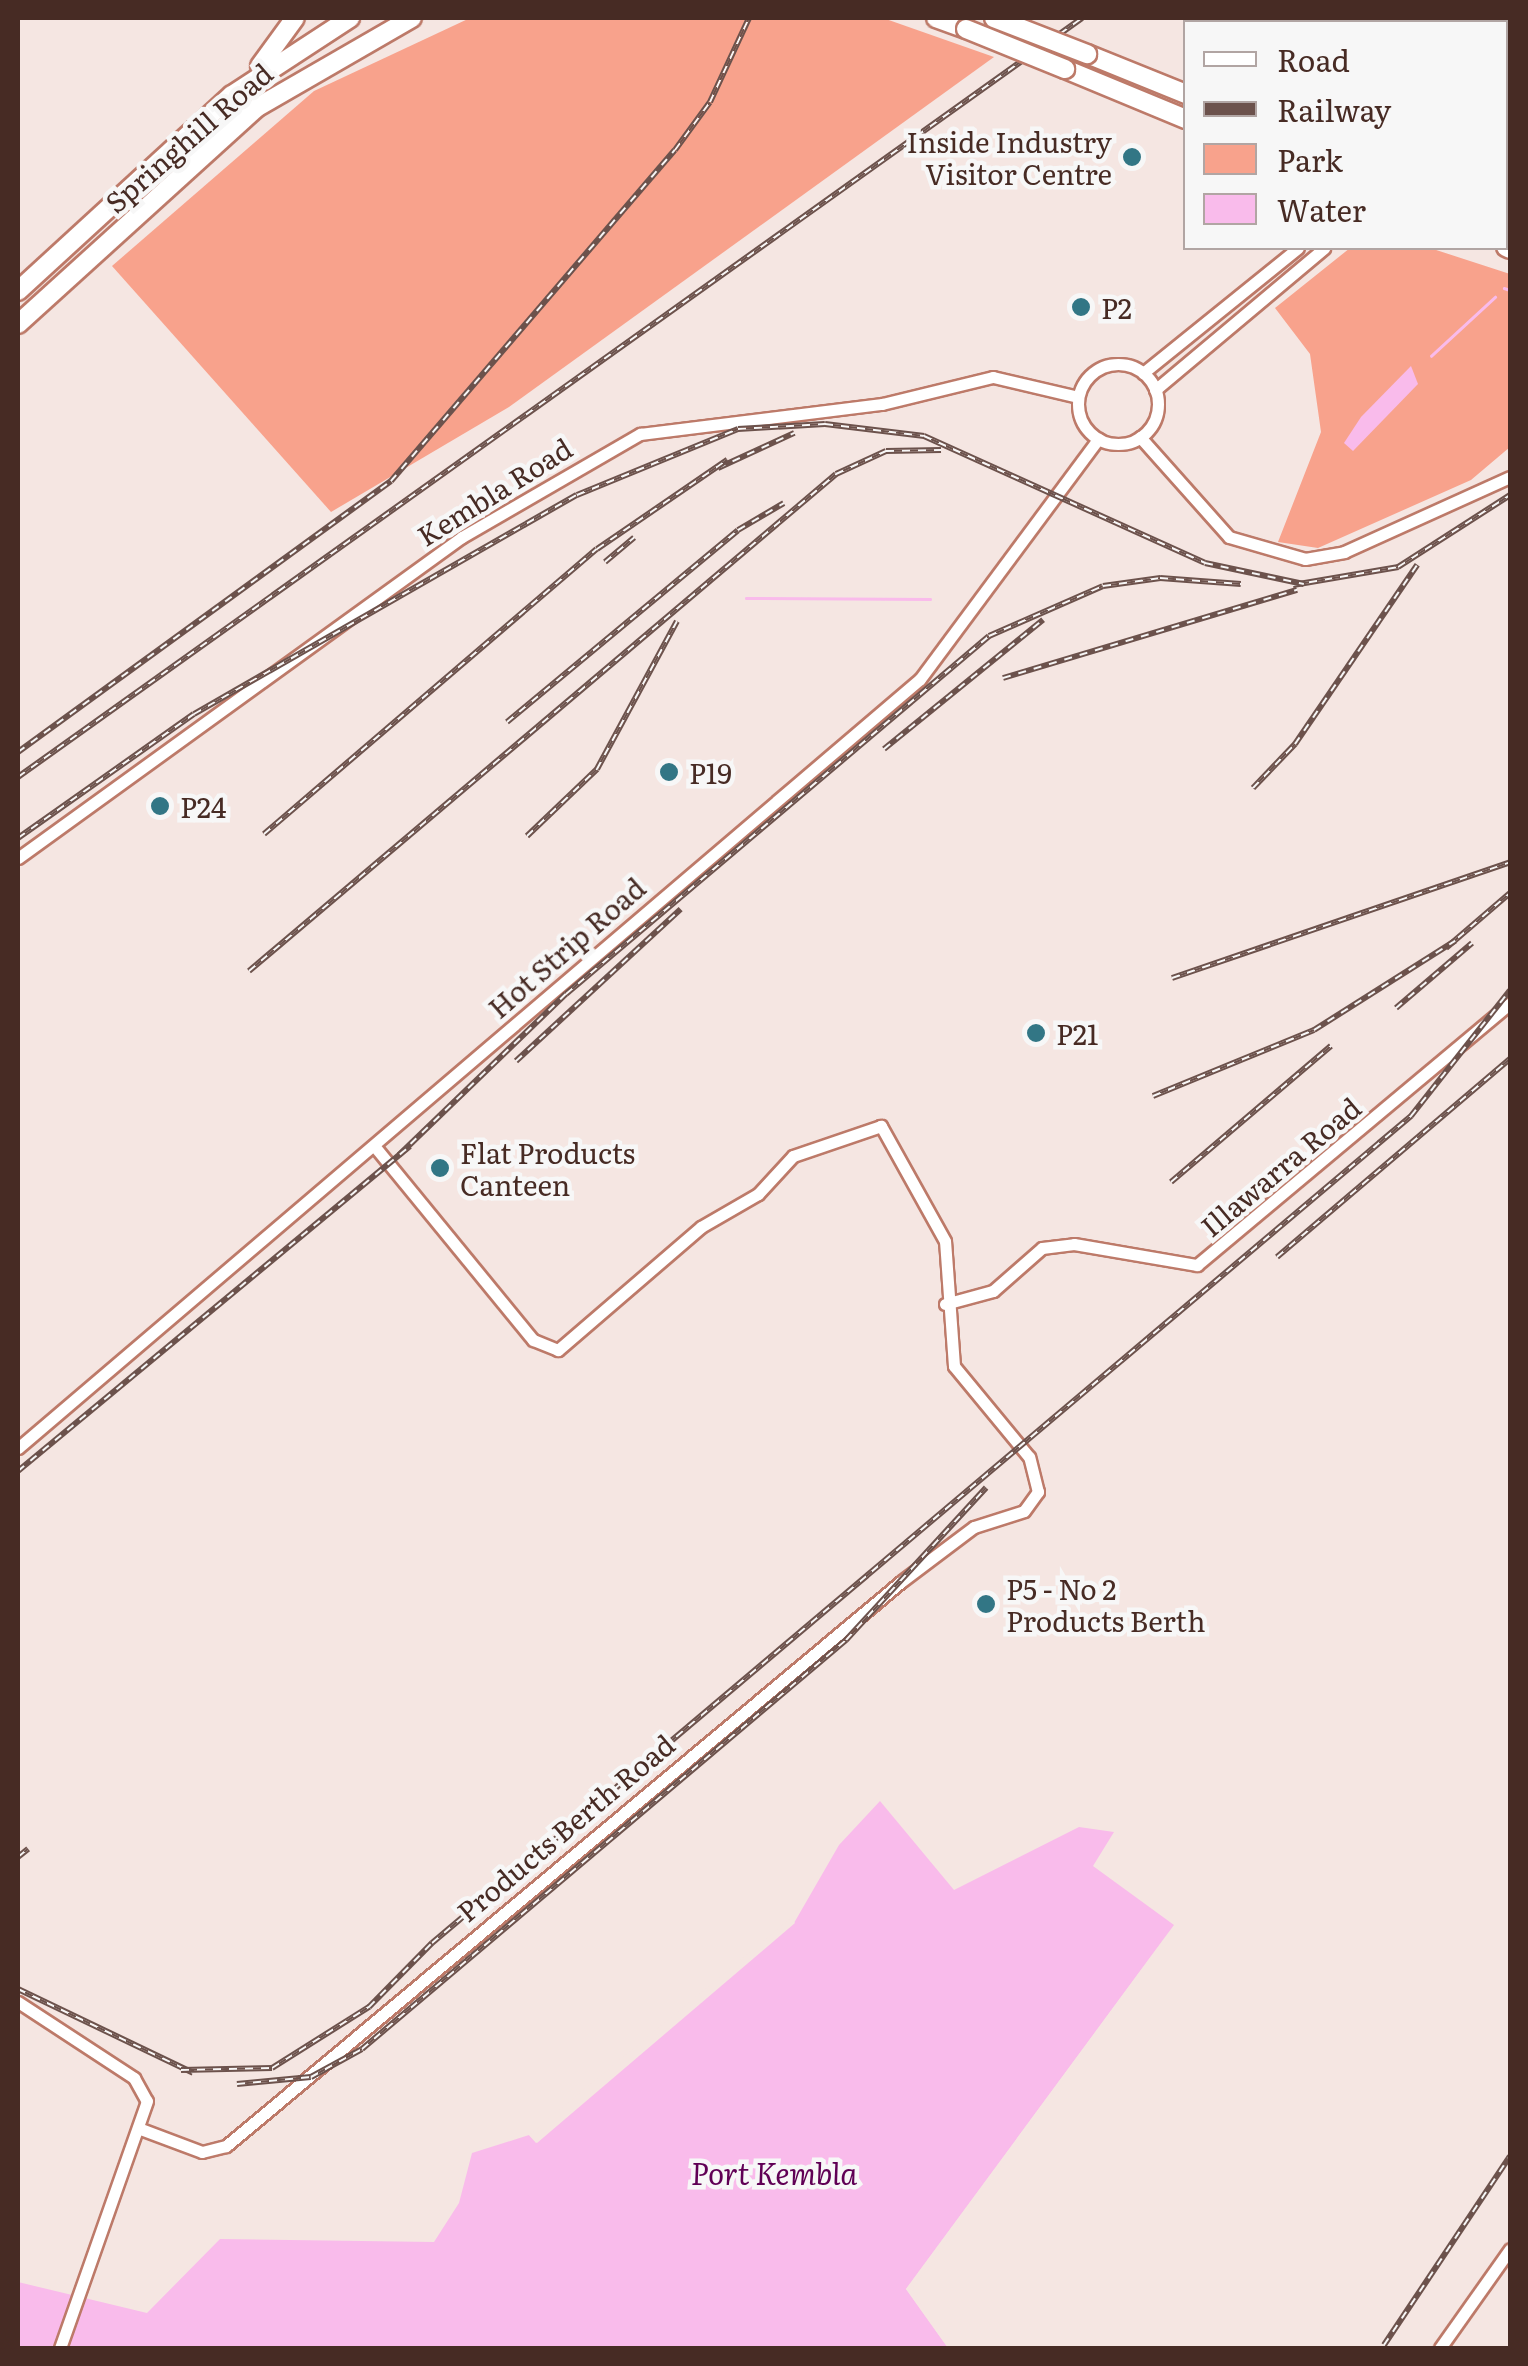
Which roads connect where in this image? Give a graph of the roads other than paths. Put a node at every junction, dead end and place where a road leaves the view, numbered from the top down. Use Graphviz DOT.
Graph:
graph roads {
  1 [pos="295,18"];
  2 [pos="350,18"];
  3 [pos="936,18"];
  4 [pos="994,18"];
  5 [pos="396,20"];
  6 [pos="1183,93"];
  7 [pos="232,95"];
  8 [pos="1183,118"];
  9 [pos="1295,250"];
  10 [pos="1322,250"];
  11 [pos="18,291"];
  12 [pos="1237,296"];
  13 [pos="1251,308"];
  14 [pos="18,324"];
  15 [pos="1142,373"];
  16 [pos="1155,390"];
  17 [pos="1078,397"];
  18 [pos="1140,438"];
  19 [pos="1098,439"];
  20 [pos="1510,477"];
  21 [pos="18,858"];
  22 [pos="1510,1004"];
  23 [pos="374,1147"];
  24 [pos="945,1304"];
  25 [pos="18,1448"];
  26 [pos="18,2002"];
  27 [pos="138,2128"];
  28 [pos="1510,2249"];
  29 [pos="60,2348"];
  30 [pos="1440,2348"];
  1 -- 7 [label="main road"];
  2 -- 7 [label="main road, Springhill Road"];
  3 -- 8 [label="main road, bridge"];
  4 -- 6 [label="main road, bridge"];
  5 -- 14 [label="main road, Springhill Road"];
  7 -- 11 [label="main road, Springhill Road"];
  9 -- 12 [label="street"];
  10 -- 13 [label="street"];
  12 -- 13 [label="street"];
  12 -- 15 [label="street"];
  13 -- 16 [label="street"];
  15 -- 16 [label="street"];
  15 -- 17 [label="street"];
  16 -- 18 [label="street"];
  17 -- 19 [label="street"];
  17 -- 21 [label="street, Kembla Road"];
  18 -- 19 [label="street"];
  18 -- 20 [label="street"];
  19 -- 23 [label="street, Hot Strip Road"];
  22 -- 24 [label="street, Illawarra Road"];
  23 -- 24 [label="street"];
  23 -- 25 [label="street, Hot Strip Road"];
  24 -- 27 [label="street, Products Berth Road"];
  26 -- 27 [label="street"];
  27 -- 29 [label="street"];
  28 -- 30 [label="street"];
}
